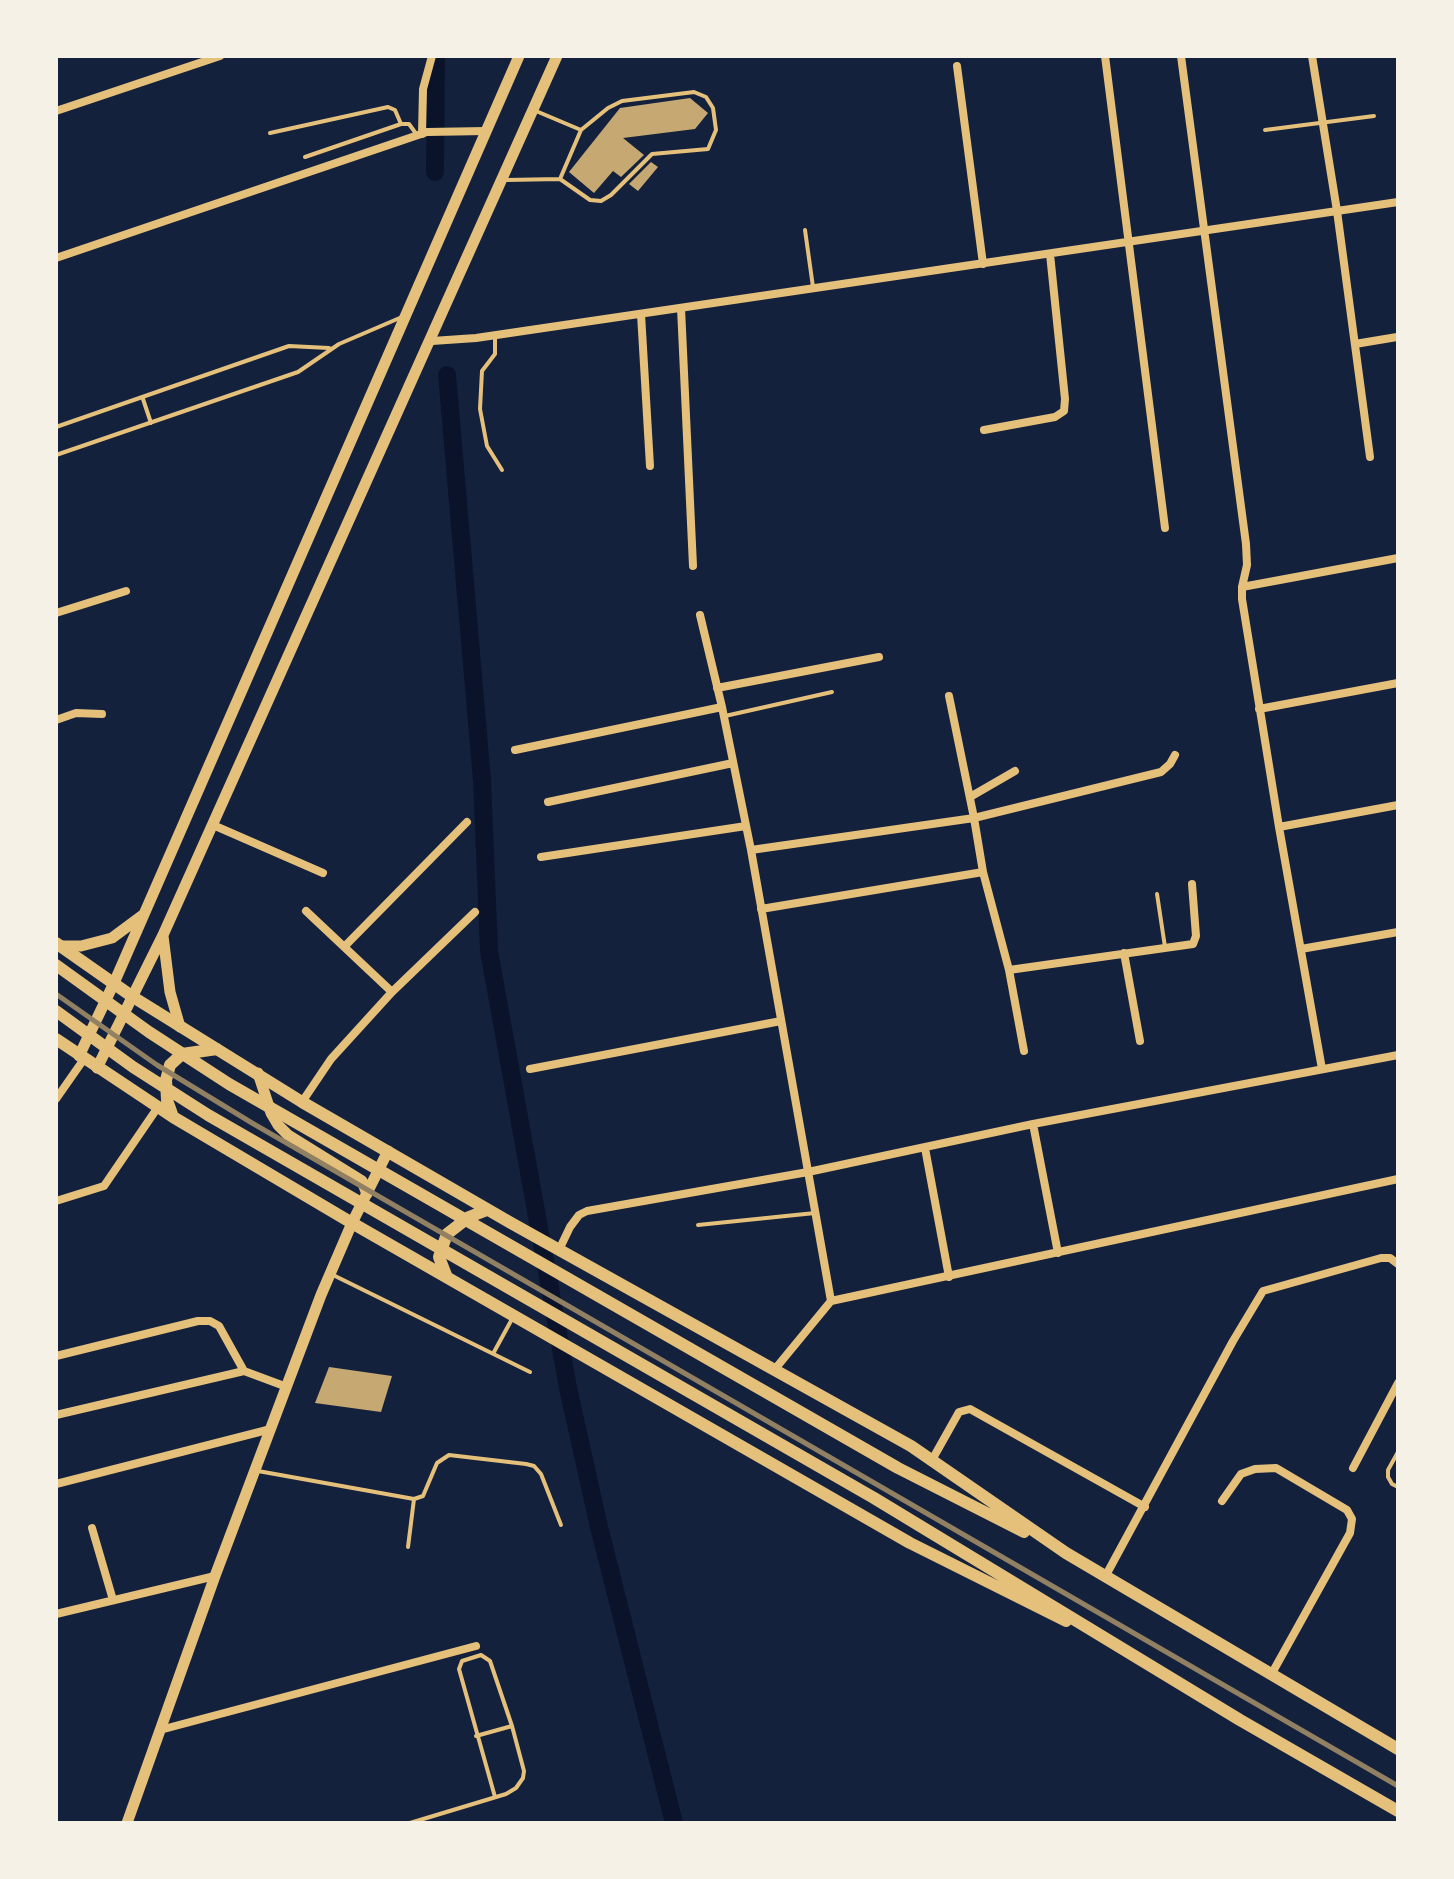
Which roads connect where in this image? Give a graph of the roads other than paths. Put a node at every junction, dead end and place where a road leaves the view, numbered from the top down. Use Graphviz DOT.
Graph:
graph roads {
  1 [pos="220,56"];
  2 [pos="432,56"];
  3 [pos="519,56"];
  4 [pos="557,56"];
  5 [pos="1105,56"];
  6 [pos="1181,56"];
  7 [pos="1312,56"];
  8 [pos="957,66"];
  9 [pos="533,110"];
  10 [pos="56,111"];
  11 [pos="1374,116"];
  12 [pos="1322,121"];
  13 [pos="401,124"];
  14 [pos="581,130"];
  15 [pos="1265,130"];
  16 [pos="486,131"];
  17 [pos="270,133"];
  18 [pos="422,134"];
  19 [pos="305,157"];
  20 [pos="560,179"];
  21 [pos="503,180"];
  22 [pos="1398,202"];
  23 [pos="1337,211"];
  24 [pos="805,230"];
  25 [pos="1206,230"];
  26 [pos="1130,242"];
  27 [pos="1050,254"];
  28 [pos="56,258"];
  29 [pos="983,264"];
  30 [pos="813,289"];
  31 [pos="681,308"];
  32 [pos="641,314"];
  33 [pos="404,316"];
  34 [pos="495,335"];
  35 [pos="1397,337"];
  36 [pos="432,341"];
  37 [pos="1355,344"];
  38 [pos="331,348"];
  39 [pos="143,399"];
  40 [pos="151,423"];
  41 [pos="56,427"];
  42 [pos="984,430"];
  43 [pos="56,455"];
  44 [pos="1370,457"];
  45 [pos="650,466"];
  46 [pos="502,470"];
  47 [pos="1165,528"];
  48 [pos="1398,558"];
  49 [pos="693,566"];
  50 [pos="1242,587"];
  51 [pos="126,591"];
  52 [pos="56,613"];
  53 [pos="700,615"];
  54 [pos="879,657"];
  55 [pos="1398,683"];
  56 [pos="717,688"];
  57 [pos="832,692"];
  58 [pos="949,696"];
  59 [pos="1259,709"];
  60 [pos="723,712"];
  61 [pos="102,714"];
  62 [pos="56,720"];
  63 [pos="515,750"];
  64 [pos="1175,755"];
  65 [pos="733,763"];
  66 [pos="1015,771"];
  67 [pos="970,797"];
  68 [pos="548,802"];
  69 [pos="1398,805"];
  70 [pos="974,818"];
  71 [pos="467,822"];
  72 [pos="213,825"];
  73 [pos="746,826"];
  74 [pos="1279,827"];
  75 [pos="751,850"];
  76 [pos="541,857"];
  77 [pos="983,872"];
  78 [pos="323,873"];
  79 [pos="1192,884"];
  80 [pos="1157,894"];
  81 [pos="761,909"];
  82 [pos="306,911"];
  83 [pos="475,912"];
  84 [pos="144,914"];
  85 [pos="1398,932"];
  86 [pos="163,935"];
  87 [pos="59,944"];
  88 [pos="344,947"];
  89 [pos="1165,948"];
  90 [pos="1301,949"];
  91 [pos="1124,953"];
  92 [pos="56,965"];
  93 [pos="1009,970"];
  94 [pos="114,983"];
  95 [pos="392,992"];
  96 [pos="133,997"];
  97 [pos="56,1011"];
  98 [pos="781,1021"];
  99 [pos="180,1027"];
  100 [pos="56,1039"];
  101 [pos="1140,1041"];
  102 [pos="218,1049"];
  103 [pos="1024,1051"];
  104 [pos="1398,1055"];
  105 [pos="82,1058"];
  106 [pos="97,1068"];
  107 [pos="530,1069"];
  108 [pos="1322,1069"];
  109 [pos="258,1073"];
  110 [pos="56,1099"];
  111 [pos="302,1102"];
  112 [pos="158,1107"];
  113 [pos="173,1117"];
  114 [pos="1033,1124"];
  115 [pos="925,1148"];
  116 [pos="388,1151"];
  117 [pos="808,1172"];
  118 [pos="1398,1179"];
  119 [pos="367,1194"];
  120 [pos="56,1201"];
  121 [pos="487,1210"];
  122 [pos="815,1213"];
  123 [pos="352,1223"];
  124 [pos="698,1225"];
  125 [pos="555,1248"];
  126 [pos="1058,1253"];
  127 [pos="1398,1264"];
  128 [pos="331,1274"];
  129 [pos="446,1275"];
  130 [pos="949,1277"];
  131 [pos="831,1301"];
  132 [pos="514,1315"];
  133 [pos="494,1352"];
  134 [pos="56,1356"];
  135 [pos="775,1369"];
  136 [pos="244,1371"];
  137 [pos="530,1372"];
  138 [pos="1398,1383"];
  139 [pos="287,1387"];
  140 [pos="56,1415"];
  141 [pos="271,1429"];
  142 [pos="1398,1452"];
  143 [pos="932,1460"];
  144 [pos="1353,1468"];
  145 [pos="255,1471"];
  146 [pos="56,1484"];
  147 [pos="1398,1487"];
  148 [pos="414,1499"];
  149 [pos="1222,1501"];
  150 [pos="1145,1507"];
  151 [pos="561,1525"];
  152 [pos="92,1528"];
  153 [pos="408,1547"];
  154 [pos="1066,1553"];
  155 [pos="215,1576"];
  156 [pos="1105,1577"];
  157 [pos="113,1600"];
  158 [pos="56,1614"];
  159 [pos="476,1646"];
  160 [pos="1127,1649"];
  161 [pos="1271,1675"];
  162 [pos="512,1726"];
  163 [pos="160,1730"];
  164 [pos="476,1736"];
  165 [pos="1398,1749"];
  166 [pos="495,1797"];
  167 [pos="1398,1811"];
  168 [pos="127,1823"];
  169 [pos="410,1823"];
  1 -- 10 [label="street"];
  2 -- 18 [label="street"];
  3 -- 16 [label="main road"];
  4 -- 9 [label="main road"];
  5 -- 26 [label="street"];
  6 -- 25 [label="street"];
  7 -- 12 [label="street"];
  8 -- 29 [label="street"];
  9 -- 14 [label="lane"];
  9 -- 21 [label="main road"];
  11 -- 12 [label="lane"];
  12 -- 15 [label="lane"];
  12 -- 23 [label="street"];
  13 -- 17 [label="lane"];
  13 -- 18 [label="lane"];
  13 -- 19 [label="lane"];
  14 -- 20 [label="lane"];
  14 -- 20 [label="lane"];
  16 -- 18 [label="street"];
  16 -- 33 [label="main road"];
  18 -- 28 [label="street"];
  20 -- 21 [label="lane"];
  21 -- 36 [label="main road"];
  22 -- 23 [label="street"];
  23 -- 25 [label="street"];
  23 -- 37 [label="street"];
  24 -- 30 [label="lane"];
  25 -- 26 [label="street"];
  25 -- 50 [label="street"];
  26 -- 27 [label="street"];
  26 -- 47 [label="street"];
  27 -- 29 [label="street"];
  27 -- 42 [label="street"];
  29 -- 30 [label="street"];
  30 -- 31 [label="street"];
  31 -- 32 [label="street"];
  31 -- 49 [label="street"];
  32 -- 34 [label="street"];
  32 -- 45 [label="street"];
  33 -- 38 [label="lane"];
  33 -- 84 [label="main road"];
  34 -- 36 [label="street"];
  34 -- 46 [label="lane"];
  35 -- 37 [label="street"];
  36 -- 72 [label="main road"];
  37 -- 44 [label="street"];
  38 -- 39 [label="lane"];
  38 -- 40 [label="lane"];
  39 -- 40 [label="lane"];
  39 -- 41 [label="lane"];
  40 -- 43 [label="lane"];
  48 -- 50 [label="street"];
  50 -- 59 [label="street"];
  51 -- 52 [label="street"];
  53 -- 56 [label="street"];
  54 -- 56 [label="street"];
  55 -- 59 [label="street"];
  56 -- 60 [label="street"];
  57 -- 60 [label="lane"];
  58 -- 67 [label="street"];
  59 -- 74 [label="street"];
  60 -- 63 [label="street"];
  60 -- 65 [label="street"];
  61 -- 62 [label="street"];
  64 -- 70 [label="street"];
  65 -- 68 [label="street"];
  65 -- 73 [label="street"];
  66 -- 67 [label="street"];
  67 -- 70 [label="street"];
  69 -- 74 [label="street"];
  70 -- 75 [label="street"];
  70 -- 77 [label="street"];
  71 -- 88 [label="street"];
  72 -- 78 [label="street"];
  72 -- 86 [label="main road"];
  73 -- 75 [label="street"];
  73 -- 76 [label="street"];
  74 -- 90 [label="street"];
  75 -- 81 [label="street"];
  77 -- 81 [label="street"];
  77 -- 93 [label="street"];
  79 -- 89 [label="street"];
  80 -- 89 [label="lane"];
  81 -- 98 [label="street"];
  82 -- 88 [label="street"];
  83 -- 95 [label="street"];
  84 -- 87 [label="main road"];
  84 -- 94 [label="main road"];
  85 -- 90 [label="street"];
  86 -- 96 [label="main road"];
  86 -- 99 [label="main road"];
  87 -- 94 [label="main road"];
  88 -- 95 [label="street"];
  89 -- 91 [label="street"];
  90 -- 108 [label="street"];
  91 -- 93 [label="street"];
  91 -- 101 [label="street"];
  92 -- 154 [label="main road"];
  93 -- 103 [label="street"];
  94 -- 96 [label="main road"];
  94 -- 105 [label="main road"];
  95 -- 111 [label="street"];
  96 -- 99 [label="main road"];
  96 -- 106 [label="main road"];
  97 -- 160 [label="main road"];
  98 -- 107 [label="street"];
  98 -- 117 [label="street"];
  99 -- 102 [label="main road"];
  100 -- 105 [label="main road"];
  102 -- 109 [label="main road"];
  102 -- 113 [label="main road"];
  104 -- 108 [label="street"];
  105 -- 106 [label="main road"];
  105 -- 110 [label="street"];
  106 -- 112 [label="main road"];
  108 -- 114 [label="street"];
  109 -- 111 [label="main road"];
  109 -- 119 [label="main road"];
  111 -- 116 [label="main road"];
  112 -- 113 [label="main road"];
  112 -- 120 [label="street"];
  113 -- 123 [label="main road"];
  114 -- 115 [label="street"];
  114 -- 126 [label="street"];
  115 -- 117 [label="street"];
  115 -- 130 [label="street"];
  116 -- 119 [label="main road"];
  116 -- 121 [label="main road"];
  117 -- 122 [label="street"];
  117 -- 125 [label="street"];
  118 -- 126 [label="street"];
  119 -- 123 [label="main road"];
  121 -- 125 [label="main road"];
  121 -- 129 [label="main road"];
  122 -- 124 [label="lane"];
  122 -- 131 [label="street"];
  123 -- 128 [label="main road"];
  123 -- 129 [label="main road"];
  125 -- 135 [label="main road"];
  126 -- 130 [label="street"];
  127 -- 150 [label="street"];
  128 -- 133 [label="lane"];
  128 -- 139 [label="main road"];
  129 -- 132 [label="main road"];
  130 -- 131 [label="street"];
  131 -- 135 [label="street"];
  132 -- 133 [label="lane"];
  132 -- 160 [label="main road"];
  133 -- 137 [label="lane"];
  134 -- 136 [label="street"];
  135 -- 143 [label="main road"];
  136 -- 139 [label="street"];
  136 -- 140 [label="street"];
  138 -- 144 [label="street"];
  139 -- 141 [label="main road"];
  141 -- 145 [label="main road"];
  141 -- 146 [label="street"];
  142 -- 147 [label="lane"];
  143 -- 150 [label="street"];
  143 -- 154 [label="main road"];
  145 -- 148 [label="lane"];
  145 -- 155 [label="main road"];
  148 -- 151 [label="lane"];
  148 -- 153 [label="lane"];
  149 -- 161 [label="street"];
  150 -- 156 [label="street"];
  152 -- 157 [label="street"];
  154 -- 156 [label="main road"];
  155 -- 157 [label="street"];
  155 -- 163 [label="main road"];
  156 -- 161 [label="main road"];
  157 -- 158 [label="street"];
  159 -- 163 [label="street"];
  160 -- 167 [label="main road"];
  161 -- 165 [label="main road"];
  162 -- 164 [label="lane"];
  162 -- 164 [label="lane"];
  162 -- 166 [label="lane"];
  163 -- 168 [label="main road"];
  164 -- 166 [label="lane"];
  166 -- 169 [label="lane"];
}
